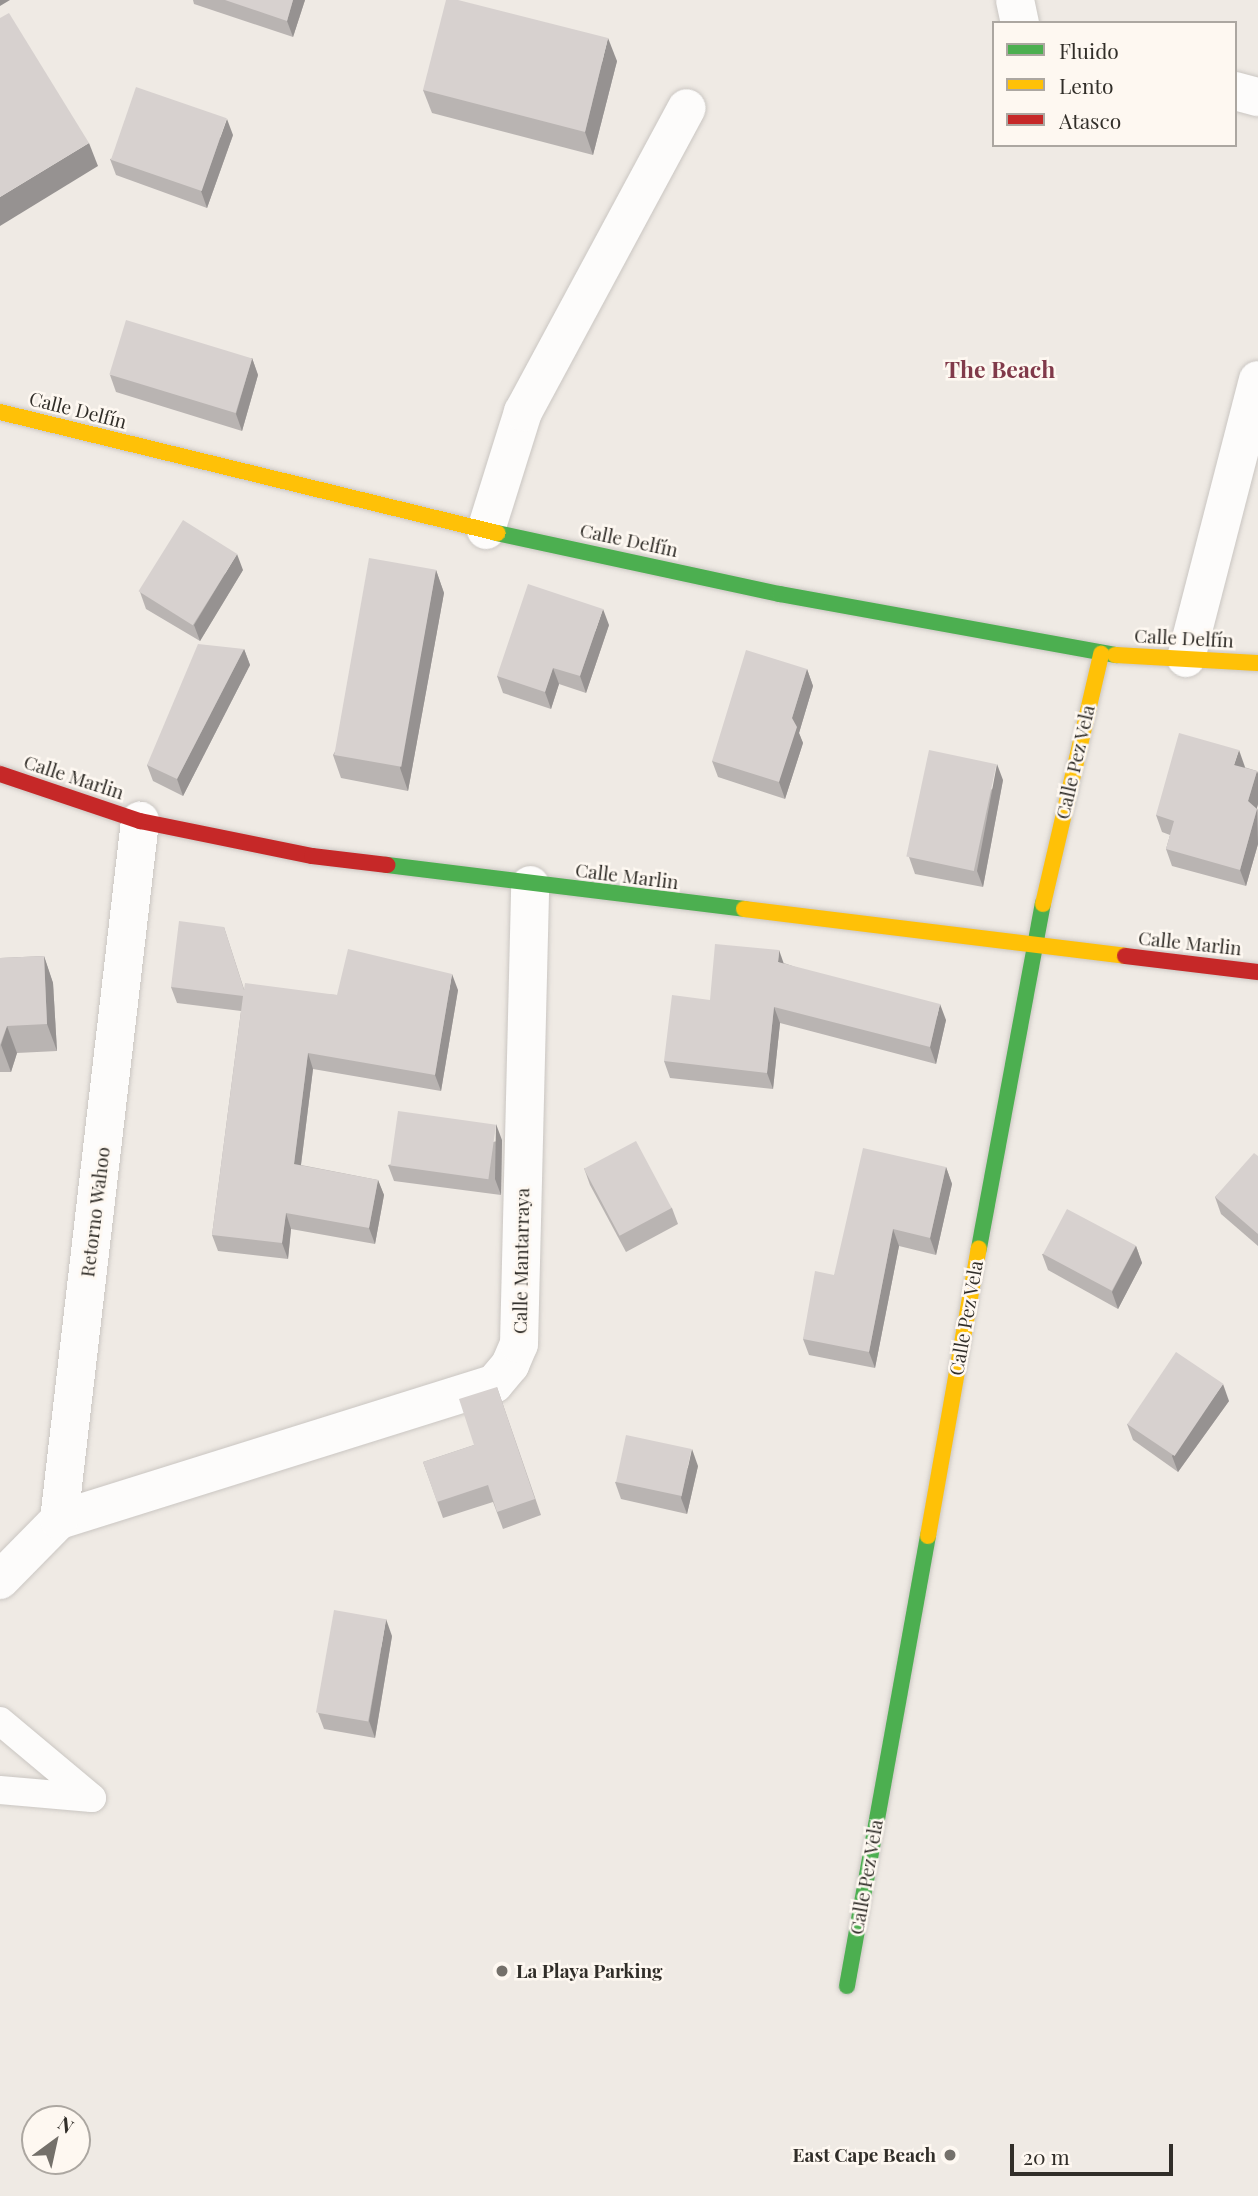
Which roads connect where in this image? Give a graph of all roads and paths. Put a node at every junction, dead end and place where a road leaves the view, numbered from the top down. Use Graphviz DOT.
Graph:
graph roads {
  1 [pos="1014,0"];
  2 [pos="1019,21"];
  3 [pos="1237,92"];
  4 [pos="1258,97"];
  5 [pos="687,108"];
  6 [pos="1258,380"];
  7 [pos="0,412"];
  8 [pos="485,530"];
  9 [pos="1101,654"];
  10 [pos="1186,658"];
  11 [pos="1258,663"];
  12 [pos="0,774"];
  13 [pos="140,821"];
  14 [pos="530,885"];
  15 [pos="1033,947"];
  16 [pos="1258,972"];
  17 [pos="59,1520"];
  18 [pos="0,1580"];
  19 [pos="0,1721"];
  20 [pos="0,1790"];
  21 [pos="847,1986"];
  1 -- 2 [label="street"];
  3 -- 4 [label="street"];
  5 -- 8 [label="street"];
  6 -- 10 [label="street"];
  7 -- 8 [label="street, Calle Delfín"];
  8 -- 9 [label="street, Calle Delfín"];
  9 -- 10 [label="street, Calle Delfín"];
  9 -- 15 [label="street, Calle Pez Vela"];
  10 -- 11 [label="street, Calle Delfín"];
  12 -- 13 [label="street, Calle Marlin"];
  13 -- 14 [label="street, Calle Marlin"];
  13 -- 17 [label="street, Retorno Wahoo"];
  14 -- 15 [label="street, Calle Marlin"];
  14 -- 17 [label="street, Calle Mantarraya"];
  15 -- 16 [label="street, Calle Marlin"];
  15 -- 21 [label="street, Calle Pez Vela"];
  17 -- 18 [label="street"];
  19 -- 20 [label="lane"];
}
